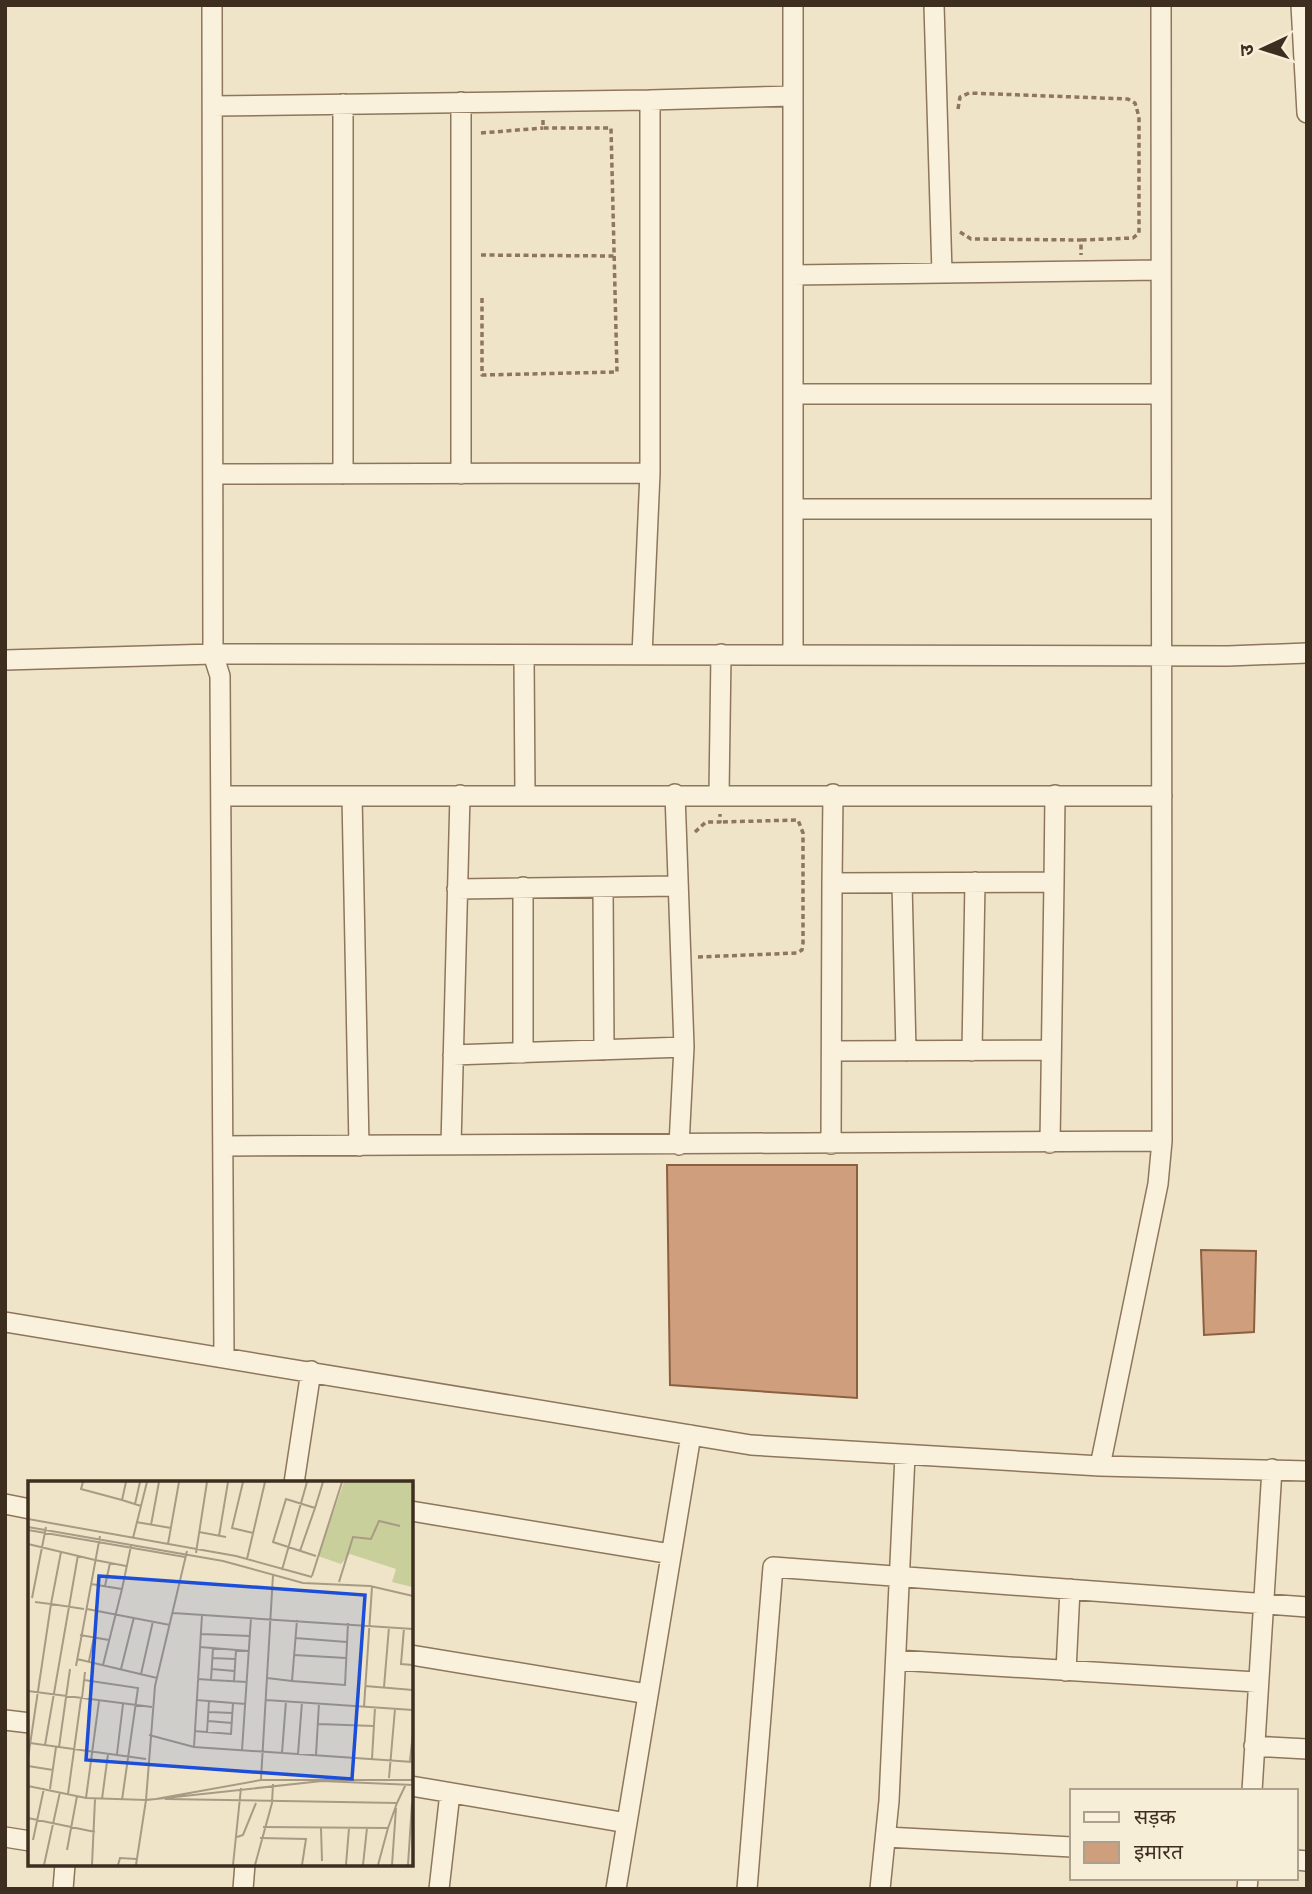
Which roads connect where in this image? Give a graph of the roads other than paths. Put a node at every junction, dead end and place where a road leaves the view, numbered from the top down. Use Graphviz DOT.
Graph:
graph roads {
  1 [pos="212,5"];
  2 [pos="793,5"];
  3 [pos="934,5"];
  4 [pos="1161,5"];
  5 [pos="1301,5"];
  6 [pos="793,96"];
  7 [pos="650,100"];
  8 [pos="461,102"];
  9 [pos="344,104"];
  10 [pos="213,106"];
  11 [pos="1307,113"];
  12 [pos="1160,270"];
  13 [pos="942,273"];
  14 [pos="793,275"];
  15 [pos="793,394"];
  16 [pos="1160,394"];
  17 [pos="650,473"];
  18 [pos="213,474"];
  19 [pos="343,474"];
  20 [pos="461,474"];
  21 [pos="793,509"];
  22 [pos="1160,509"];
  23 [pos="1307,653"];
  24 [pos="213,654"];
  25 [pos="720,654"];
  26 [pos="793,654"];
  27 [pos="642,655"];
  28 [pos="524,656"];
  29 [pos="1160,656"];
  30 [pos="5,660"];
  31 [pos="675,794"];
  32 [pos="719,794"];
  33 [pos="833,794"];
  34 [pos="460,795"];
  35 [pos="525,795"];
  36 [pos="1055,795"];
  37 [pos="221,796"];
  38 [pos="352,796"];
  39 [pos="1161,796"];
  40 [pos="975,882"];
  41 [pos="1054,882"];
  42 [pos="832,883"];
  43 [pos="902,883"];
  44 [pos="678,886"];
  45 [pos="523,887"];
  46 [pos="603,887"];
  47 [pos="457,888"];
  48 [pos="684,1047"];
  49 [pos="604,1050"];
  50 [pos="1051,1050"];
  51 [pos="832,1051"];
  52 [pos="906,1051"];
  53 [pos="972,1051"];
  54 [pos="523,1053"];
  55 [pos="453,1055"];
  56 [pos="1162,1141"];
  57 [pos="1050,1143"];
  58 [pos="831,1144"];
  59 [pos="451,1145"];
  60 [pos="680,1145"];
  61 [pos="223,1146"];
  62 [pos="359,1146"];
  63 [pos="5,1322"];
  64 [pos="224,1357"];
  65 [pos="311,1371"];
  66 [pos="691,1435"];
  67 [pos="905,1455"];
  68 [pos="1100,1466"];
  69 [pos="1272,1469"];
  70 [pos="1307,1471"];
  71 [pos="294,1481"];
  72 [pos="5,1504"];
  73 [pos="28,1509"];
  74 [pos="413,1511"];
  75 [pos="671,1554"];
  76 [pos="900,1577"];
  77 [pos="1070,1589"];
  78 [pos="1263,1602"];
  79 [pos="1307,1606"];
  80 [pos="413,1655"];
  81 [pos="896,1660"];
  82 [pos="1066,1671"];
  83 [pos="1256,1682"];
  84 [pos="648,1694"];
  85 [pos="5,1720"];
  86 [pos="28,1723"];
  87 [pos="1254,1746"];
  88 [pos="1307,1749"];
  89 [pos="413,1786"];
  90 [pos="1252,1789"];
  91 [pos="450,1793"];
  92 [pos="626,1823"];
  93 [pos="5,1837"];
  94 [pos="886,1838"];
  95 [pos="28,1841"];
  96 [pos="1070,1847"];
  97 [pos="65,1866"];
  98 [pos="245,1866"];
  99 [pos="63,1889"];
  100 [pos="243,1889"];
  101 [pos="439,1889"];
  102 [pos="616,1889"];
  103 [pos="747,1889"];
  104 [pos="880,1889"];
  1 -- 10 [label="street"];
  2 -- 6 [label="street"];
  3 -- 13 [label="street"];
  4 -- 12 [label="street"];
  5 -- 11 [label="street"];
  6 -- 7 [label="street"];
  6 -- 14 [label="street"];
  7 -- 8 [label="street"];
  7 -- 17 [label="street"];
  8 -- 9 [label="street"];
  8 -- 20 [label="street"];
  9 -- 10 [label="street"];
  9 -- 19 [label="street"];
  10 -- 18 [label="street"];
  12 -- 13 [label="street"];
  12 -- 16 [label="street"];
  13 -- 14 [label="street"];
  14 -- 15 [label="street"];
  15 -- 16 [label="street"];
  15 -- 21 [label="street"];
  16 -- 22 [label="street"];
  17 -- 20 [label="street"];
  17 -- 27 [label="street"];
  18 -- 19 [label="street"];
  18 -- 24 [label="street"];
  19 -- 20 [label="street"];
  21 -- 22 [label="street"];
  21 -- 26 [label="street"];
  22 -- 29 [label="street"];
  23 -- 29 [label="street"];
  24 -- 28 [label="street"];
  24 -- 30 [label="street"];
  24 -- 37 [label="street"];
  25 -- 26 [label="street"];
  25 -- 27 [label="street"];
  25 -- 32 [label="street"];
  26 -- 29 [label="street"];
  27 -- 28 [label="street"];
  28 -- 35 [label="street"];
  29 -- 39 [label="street"];
  31 -- 32 [label="street"];
  31 -- 35 [label="street"];
  31 -- 44 [label="street"];
  32 -- 33 [label="street"];
  33 -- 36 [label="street"];
  33 -- 42 [label="street"];
  34 -- 35 [label="street"];
  34 -- 38 [label="street"];
  34 -- 47 [label="street"];
  36 -- 39 [label="street"];
  36 -- 41 [label="street"];
  37 -- 38 [label="street"];
  37 -- 61 [label="street"];
  38 -- 62 [label="street"];
  39 -- 56 [label="street"];
  40 -- 41 [label="street"];
  40 -- 43 [label="street"];
  40 -- 53 [label="street"];
  41 -- 50 [label="street"];
  42 -- 43 [label="street"];
  42 -- 51 [label="street"];
  43 -- 52 [label="street"];
  44 -- 46 [label="street"];
  44 -- 48 [label="street"];
  45 -- 46 [label="street"];
  45 -- 47 [label="street"];
  45 -- 54 [label="street"];
  46 -- 49 [label="street"];
  47 -- 55 [label="street"];
  48 -- 49 [label="street"];
  48 -- 60 [label="street"];
  49 -- 54 [label="street"];
  50 -- 53 [label="street"];
  50 -- 57 [label="street"];
  51 -- 52 [label="street"];
  51 -- 58 [label="street"];
  52 -- 53 [label="street"];
  54 -- 55 [label="street"];
  55 -- 59 [label="street"];
  56 -- 57 [label="street"];
  56 -- 68 [label="street"];
  57 -- 58 [label="street"];
  58 -- 60 [label="street"];
  59 -- 60 [label="street"];
  59 -- 62 [label="street"];
  61 -- 62 [label="street"];
  61 -- 64 [label="street"];
  63 -- 64 [label="street"];
  64 -- 65 [label="street"];
  65 -- 66 [label="street"];
  65 -- 71 [label="street"];
  66 -- 67 [label="street"];
  66 -- 75 [label="street"];
  67 -- 68 [label="street"];
  67 -- 76 [label="street"];
  68 -- 69 [label="street"];
  69 -- 70 [label="street"];
  69 -- 78 [label="street"];
  72 -- 73 [label="street"];
  74 -- 75 [label="street"];
  75 -- 84 [label="street"];
  76 -- 77 [label="street"];
  76 -- 81 [label="street"];
  76 -- 103 [label="street"];
  77 -- 78 [label="street"];
  77 -- 82 [label="street"];
  78 -- 79 [label="street"];
  78 -- 83 [label="street"];
  80 -- 84 [label="street"];
  81 -- 82 [label="street"];
  81 -- 94 [label="street"];
  82 -- 83 [label="street"];
  83 -- 87 [label="street"];
  84 -- 92 [label="street"];
  85 -- 86 [label="street"];
  87 -- 88 [label="street"];
  87 -- 90 [label="street"];
  89 -- 91 [label="street"];
  91 -- 92 [label="street"];
  91 -- 101 [label="street"];
  92 -- 102 [label="street"];
  93 -- 95 [label="street"];
  94 -- 96 [label="street"];
  94 -- 104 [label="street"];
  97 -- 99 [label="street"];
  98 -- 100 [label="street"];
}
